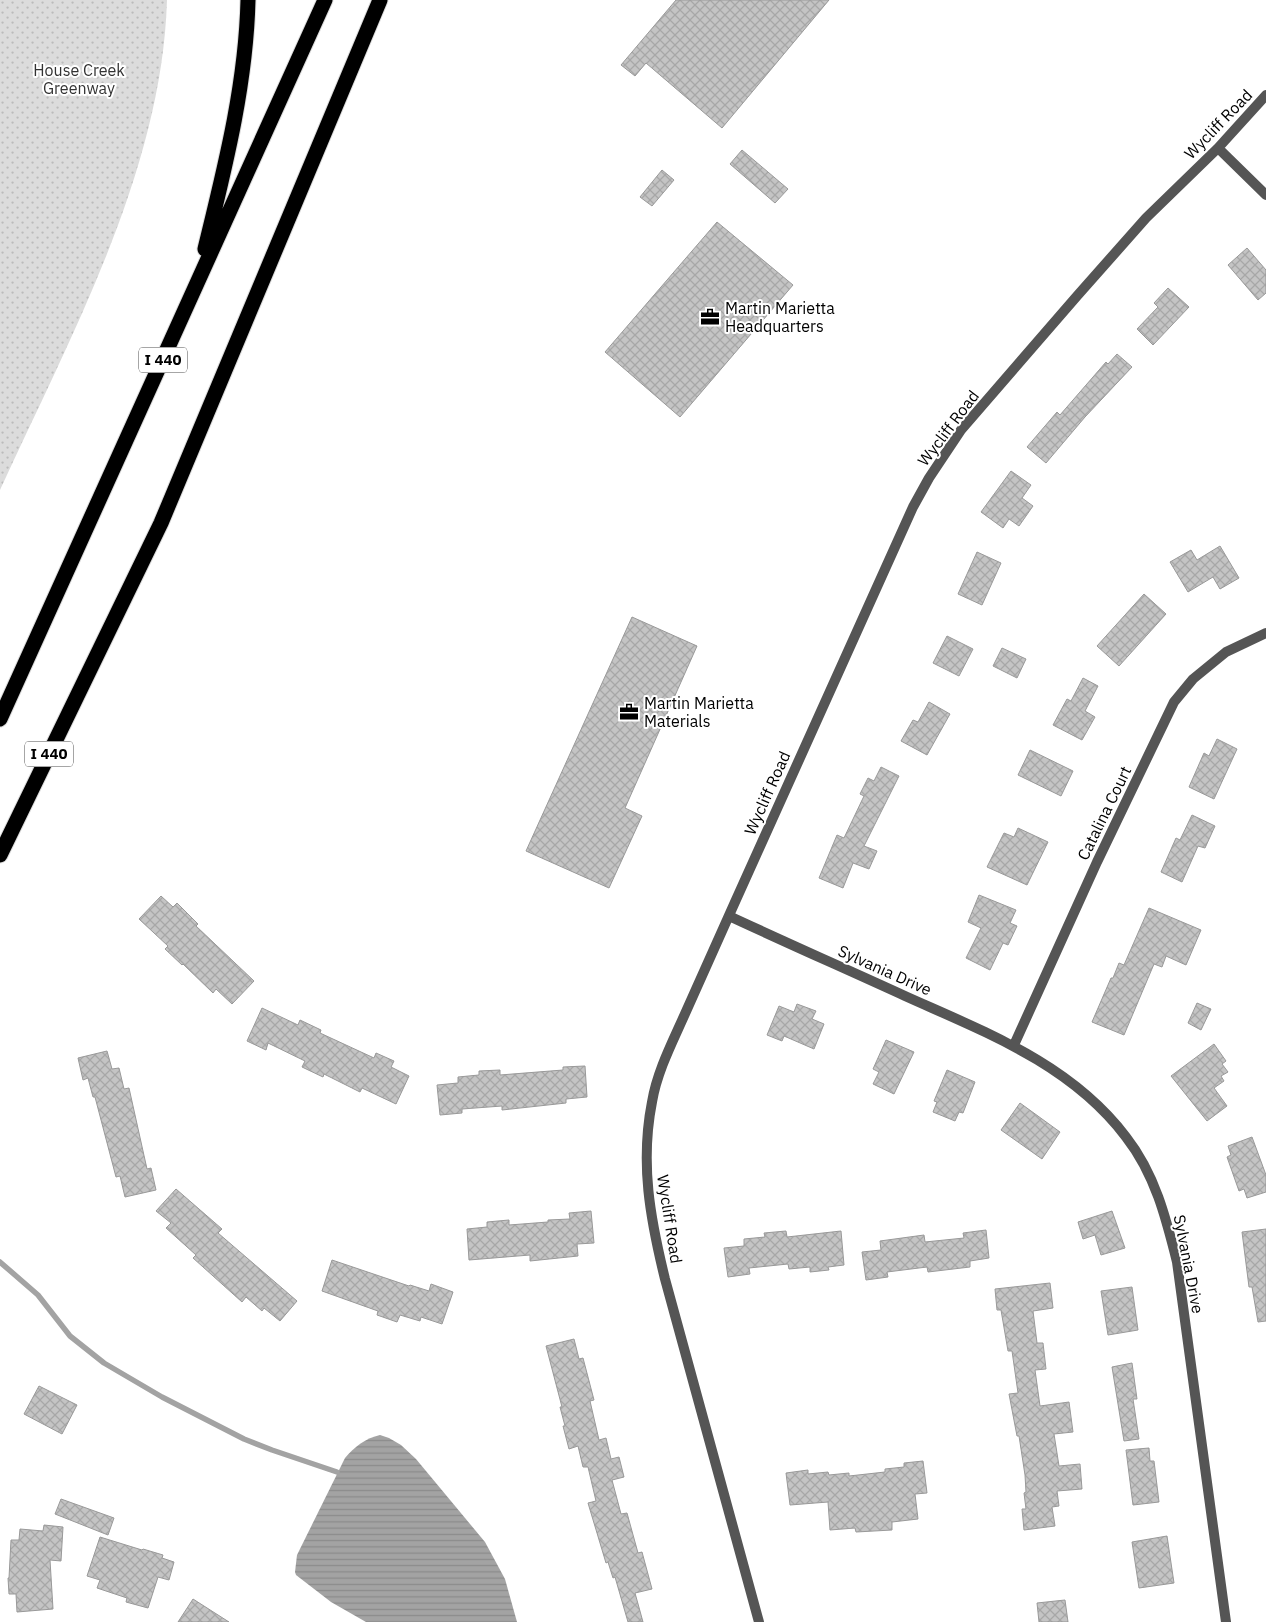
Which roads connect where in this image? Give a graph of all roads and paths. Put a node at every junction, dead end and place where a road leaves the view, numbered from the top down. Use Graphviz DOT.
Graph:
graph roads {
  1 [pos="248,0"];
  2 [pos="325,0"];
  3 [pos="380,0"];
  4 [pos="1266,95"];
  5 [pos="1218,148"];
  6 [pos="1266,196"];
  7 [pos="196,286"];
  8 [pos="1266,632"];
  9 [pos="0,719"];
  10 [pos="0,855"];
  11 [pos="728,916"];
  12 [pos="1014,1045"];
  13 [pos="759,1622"];
  14 [pos="1226,1622"];
  1 -- 7 [label="highway"];
  2 -- 7 [label="highway, I 440"];
  3 -- 10 [label="highway, I 440"];
  4 -- 5 [label="street, Wycliff Road"];
  5 -- 6 [label="street"];
  5 -- 11 [label="street, Wycliff Road"];
  7 -- 9 [label="highway, I 440"];
  8 -- 12 [label="street, Catalina Court"];
  11 -- 12 [label="street, Sylvania Drive"];
  11 -- 13 [label="street, Wycliff Road"];
  12 -- 14 [label="street, Sylvania Drive"];
}
